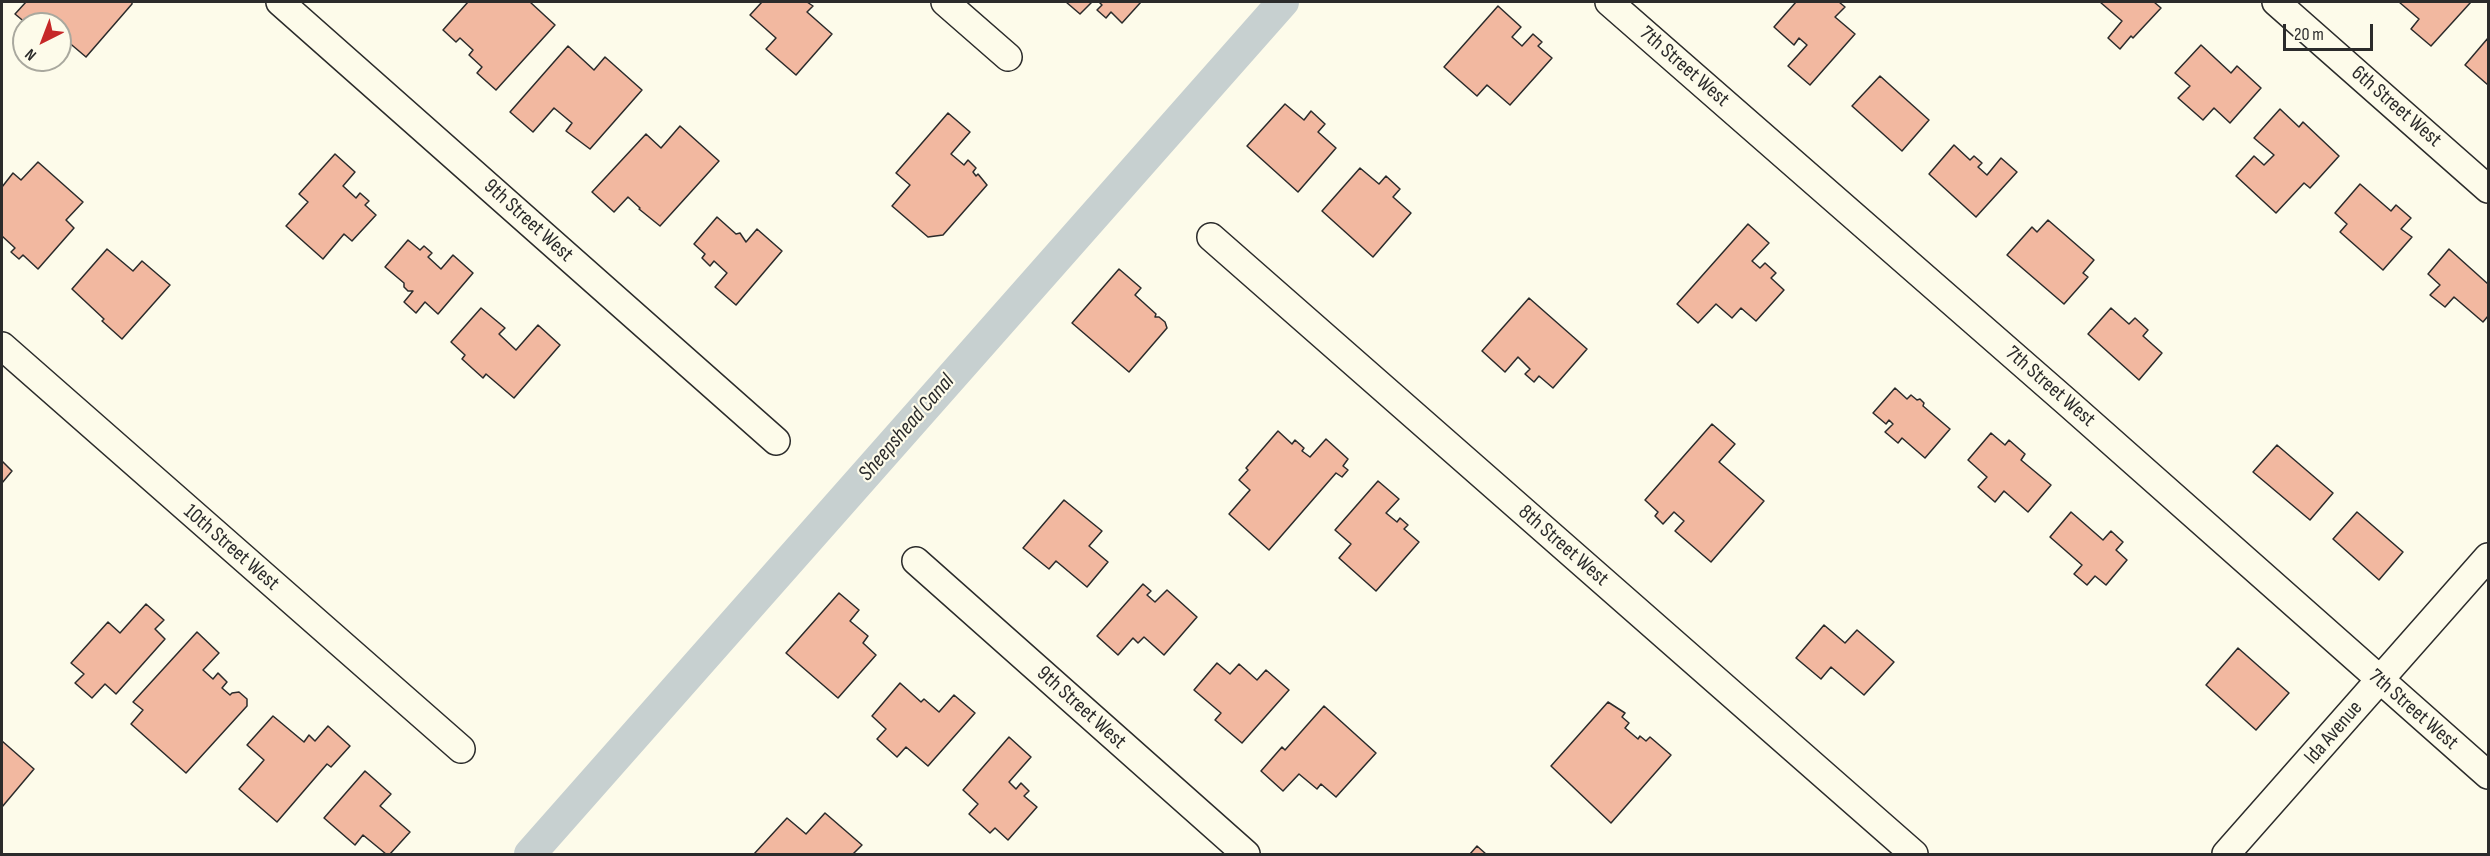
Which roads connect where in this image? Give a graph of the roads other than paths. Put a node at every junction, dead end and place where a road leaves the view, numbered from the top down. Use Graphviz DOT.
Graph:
graph roads {
  1 [pos="280,2"];
  2 [pos="945,2"];
  3 [pos="1608,2"];
  4 [pos="2276,2"];
  5 [pos="1008,57"];
  6 [pos="2488,189"];
  7 [pos="1212,237"];
  8 [pos="2,346"];
  9 [pos="776,441"];
  10 [pos="2488,557"];
  11 [pos="916,561"];
  12 [pos="2380,681"];
  13 [pos="461,749"];
  14 [pos="2488,775"];
  15 [pos="1246,855"];
  16 [pos="1914,855"];
  17 [pos="2226,855"];
  1 -- 9 [label="street, 9th Street West"];
  2 -- 5 [label="street"];
  3 -- 12 [label="street, 7th Street West"];
  4 -- 6 [label="street, 6th Street West"];
  7 -- 16 [label="street, 8th Street West"];
  8 -- 13 [label="street, 10th Street West"];
  10 -- 12 [label="street, Ida Avenue"];
  11 -- 15 [label="street, 9th Street West"];
  12 -- 14 [label="street, 7th Street West"];
  12 -- 17 [label="street, Ida Avenue"];
}
